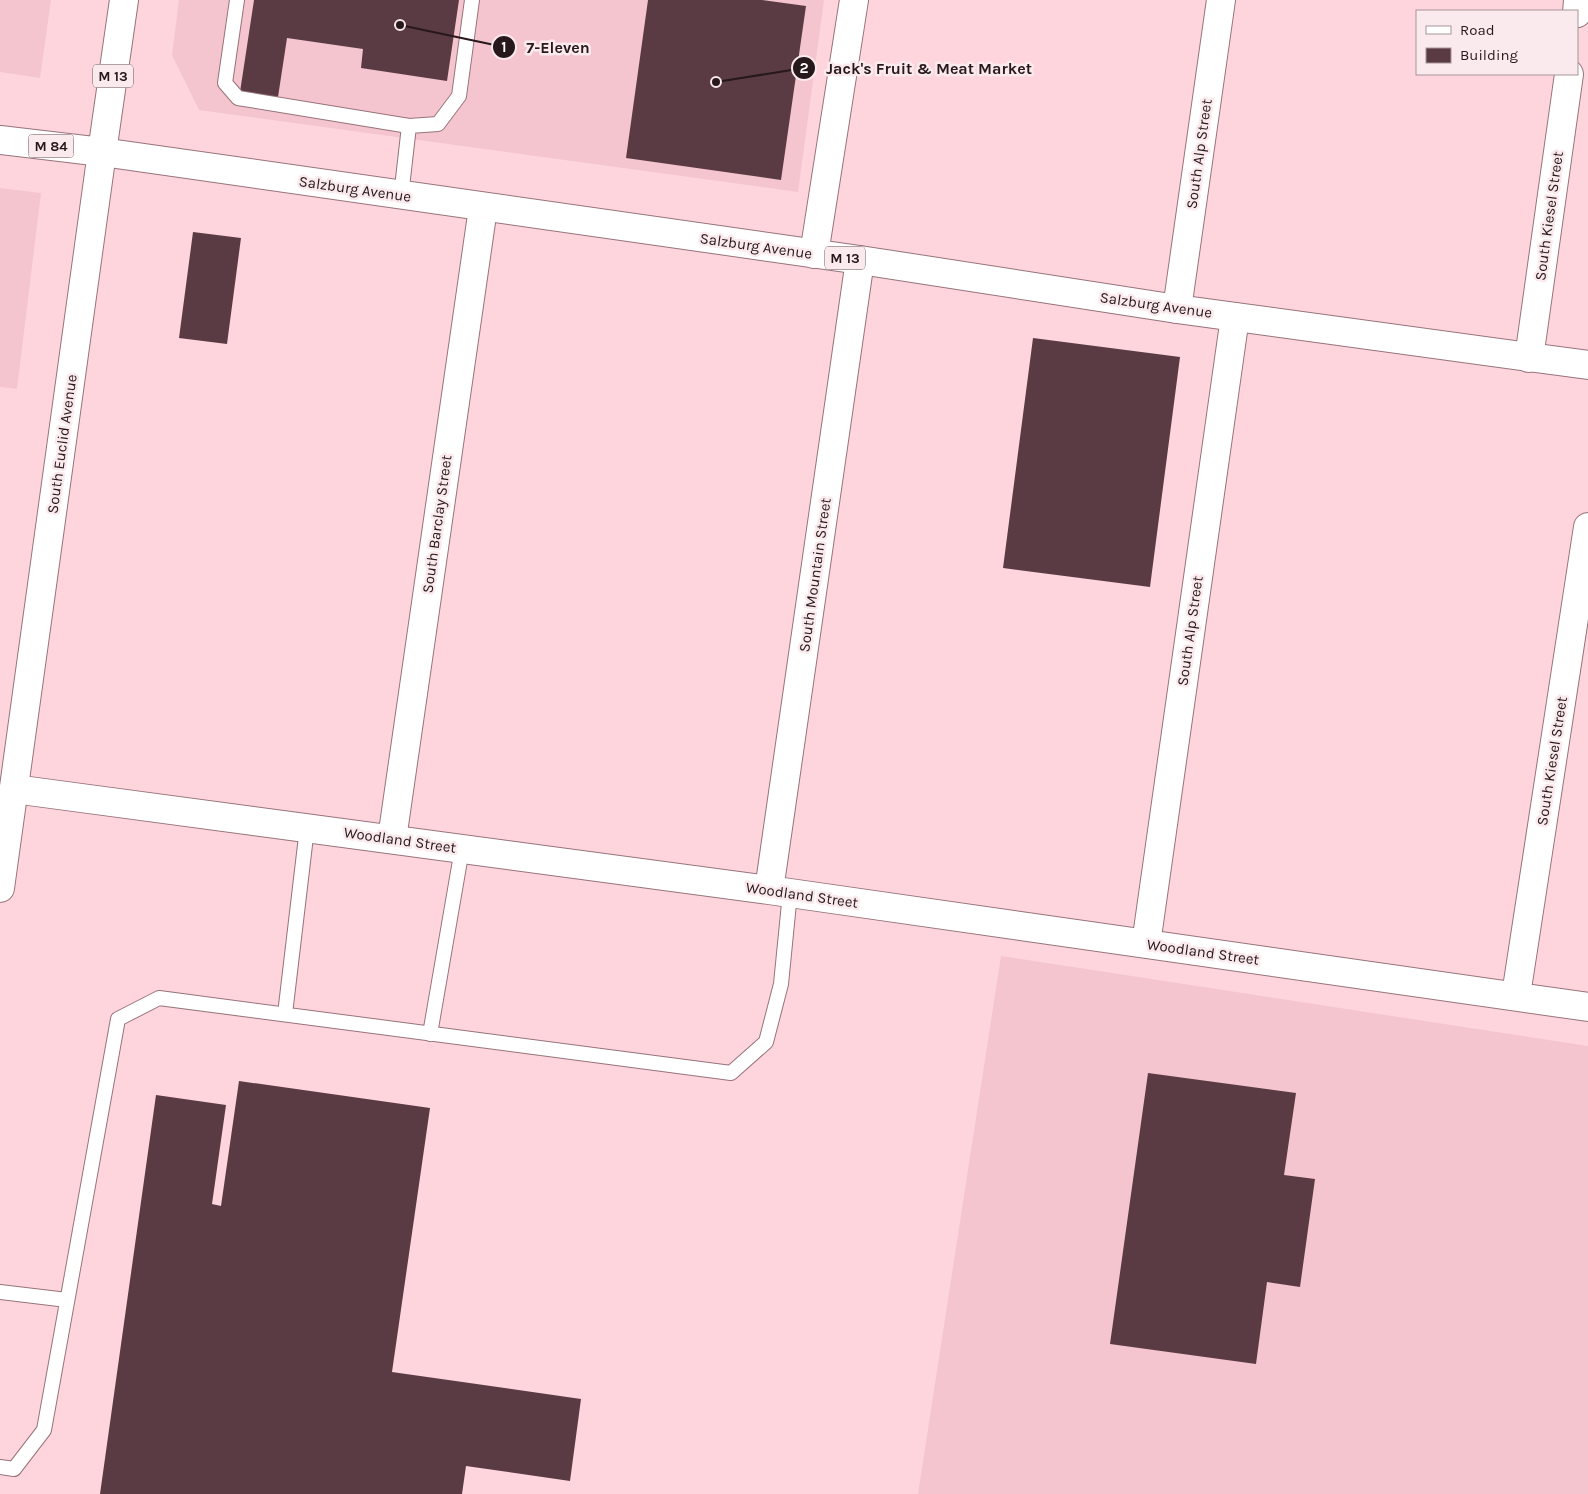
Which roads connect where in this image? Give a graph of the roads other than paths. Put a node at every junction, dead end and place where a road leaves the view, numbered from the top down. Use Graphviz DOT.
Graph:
graph roads {
  1 [pos="124,0"];
  2 [pos="237,0"];
  3 [pos="472,0"];
  4 [pos="854,0"];
  5 [pos="1221,0"];
  6 [pos="1569,75"];
  7 [pos="408,126"];
  8 [pos="0,140"];
  9 [pos="102,152"];
  10 [pos="401,196"];
  11 [pos="483,208"];
  12 [pos="814,254"];
  13 [pos="860,260"];
  14 [pos="1177,309"];
  15 [pos="1235,317"];
  16 [pos="1530,358"];
  17 [pos="1588,366"];
  18 [pos="1588,527"];
  19 [pos="14,789"];
  20 [pos="306,828"];
  21 [pos="392,839"];
  22 [pos="462,849"];
  23 [pos="0,888"];
  24 [pos="780,891"];
  25 [pos="1146,944"];
  26 [pos="1516,995"];
  27 [pos="1588,1007"];
  28 [pos="285,1014"];
  29 [pos="430,1034"];
  30 [pos="0,1292"];
  31 [pos="67,1300"];
  32 [pos="0,1467"];
  1 -- 9 [label="street, South Euclid Avenue / M 13"];
  2 -- 7 [label="lane"];
  3 -- 7 [label="lane"];
  4 -- 12 [label="street"];
  5 -- 14 [label="street, South Alp Street"];
  6 -- 16 [label="street, South Kiesel Street"];
  7 -- 10 [label="lane"];
  8 -- 9 [label="street, M 84"];
  9 -- 10 [label="street, Salzburg Avenue / M 13"];
  9 -- 19 [label="street, South Euclid Avenue"];
  10 -- 11 [label="street, Salzburg Avenue / M 13"];
  11 -- 12 [label="street, Salzburg Avenue / M 13"];
  11 -- 21 [label="street, South Barclay Street"];
  12 -- 13 [label="street, Salzburg Avenue / M 13"];
  13 -- 14 [label="street, Salzburg Avenue / M 13"];
  13 -- 24 [label="street, South Mountain Street"];
  14 -- 15 [label="street, Salzburg Avenue / M 13"];
  15 -- 16 [label="street, Salzburg Avenue / M 13"];
  15 -- 25 [label="street, South Alp Street"];
  16 -- 17 [label="street, Salzburg Avenue / M 13"];
  18 -- 26 [label="street, South Kiesel Street"];
  19 -- 20 [label="street, Woodland Street"];
  19 -- 23 [label="street, South Euclid Avenue"];
  20 -- 21 [label="street, Woodland Street"];
  20 -- 28 [label="lane"];
  21 -- 22 [label="street, Woodland Street"];
  22 -- 24 [label="street, Woodland Street"];
  22 -- 29 [label="lane"];
  24 -- 25 [label="street, Woodland Street"];
  24 -- 29 [label="lane"];
  25 -- 26 [label="street, Woodland Street"];
  26 -- 27 [label="street, Woodland Street"];
  28 -- 29 [label="lane"];
  28 -- 31 [label="lane"];
  30 -- 31 [label="lane"];
  31 -- 32 [label="lane"];
}
